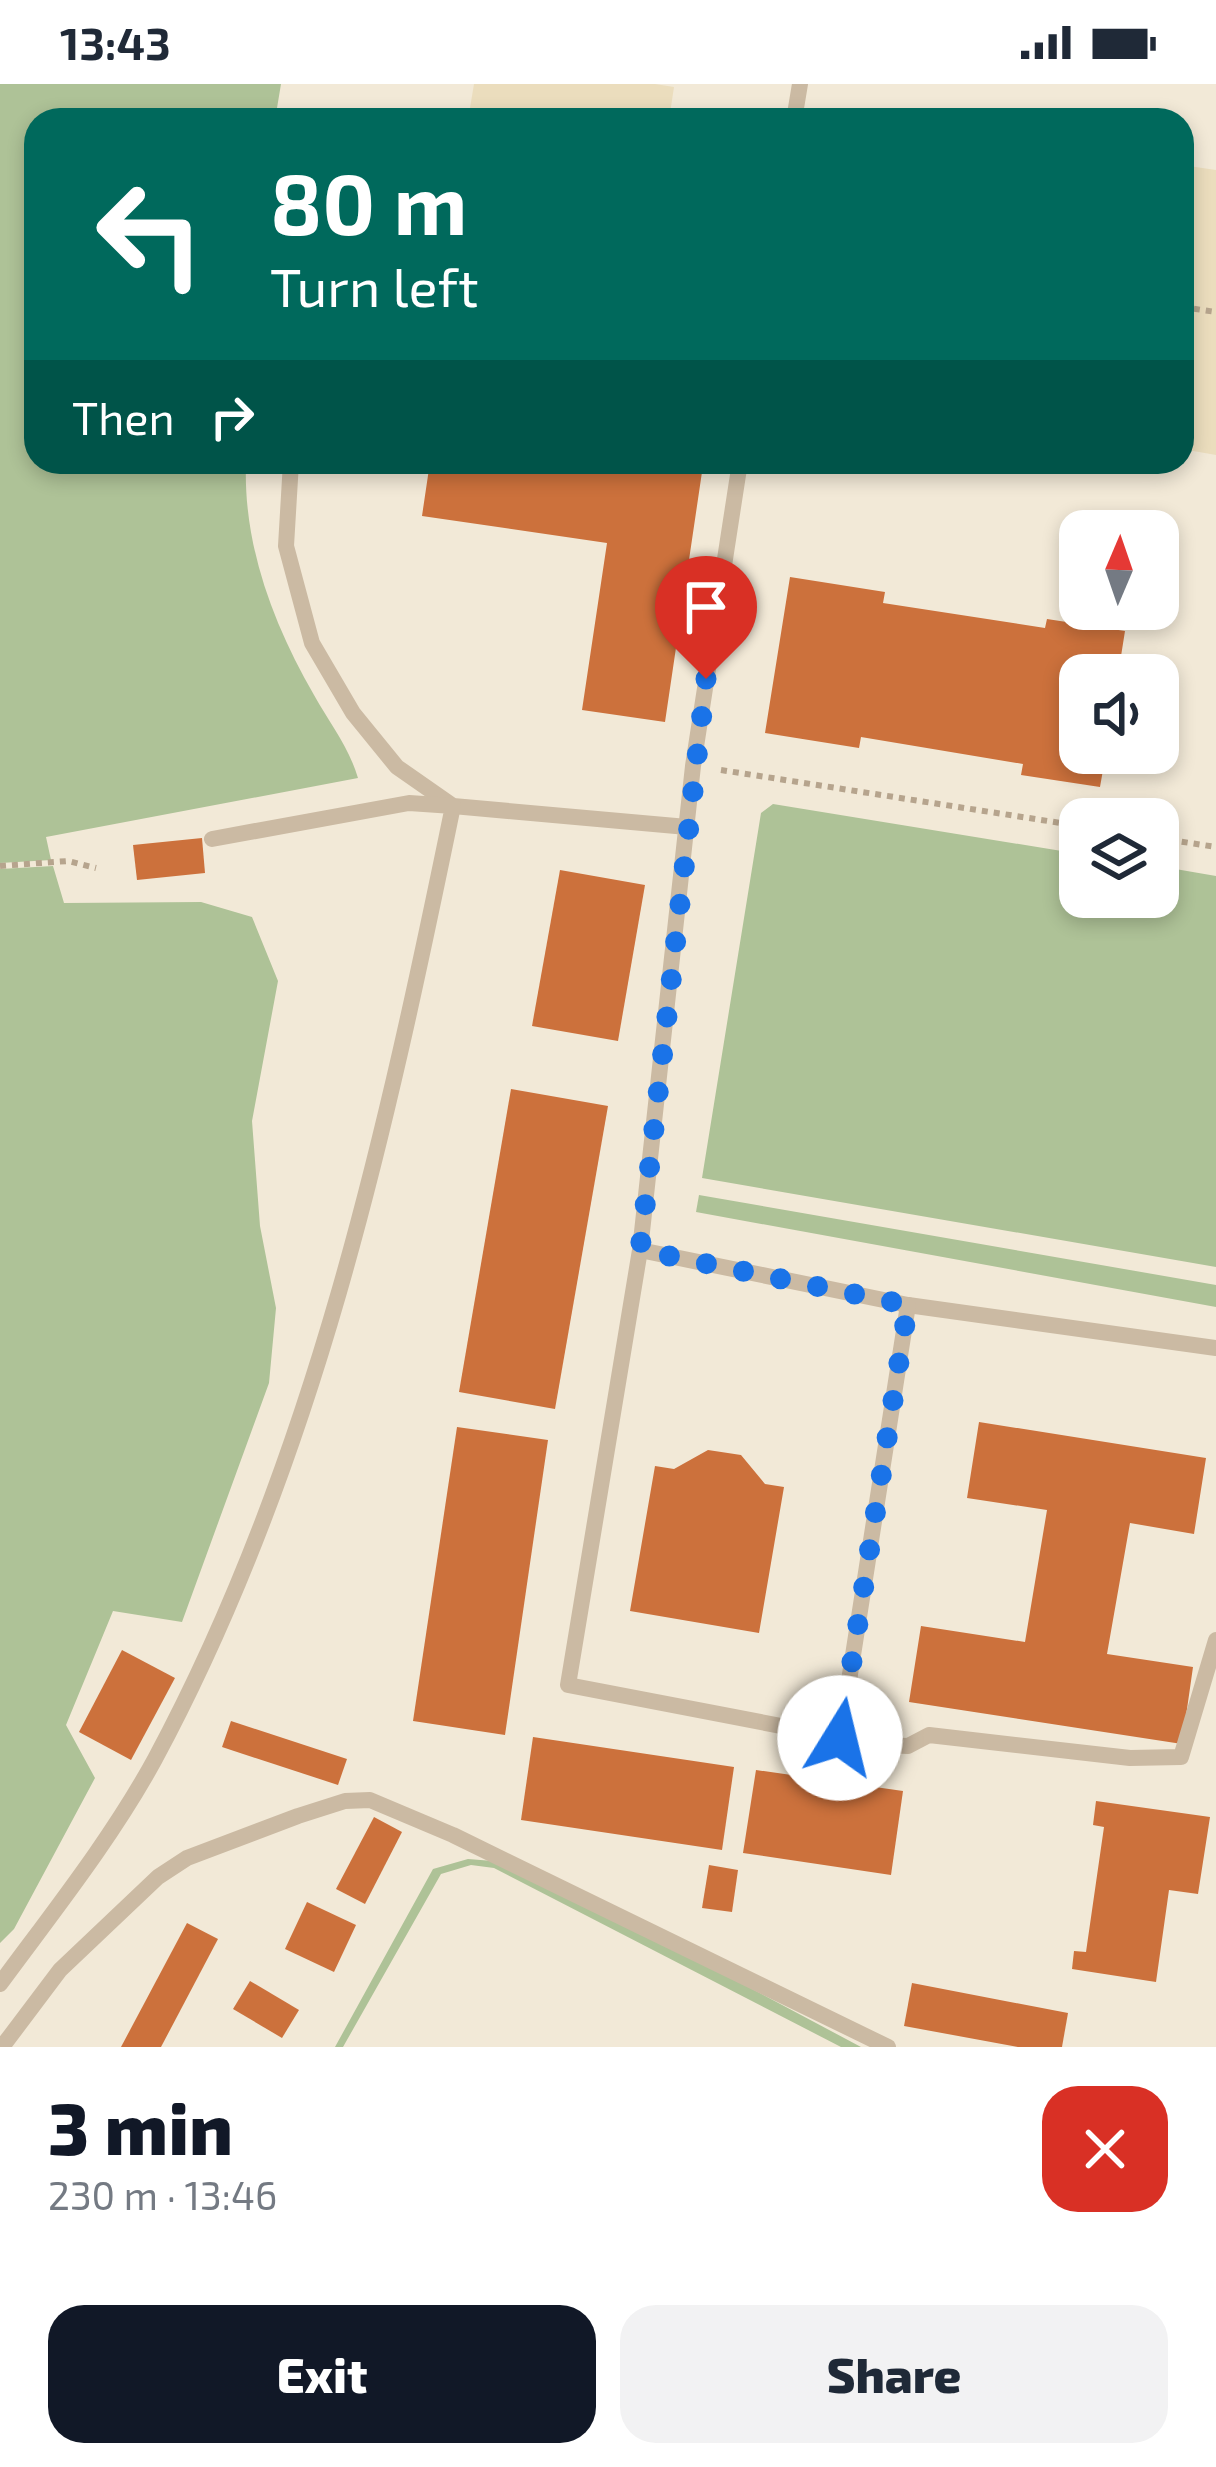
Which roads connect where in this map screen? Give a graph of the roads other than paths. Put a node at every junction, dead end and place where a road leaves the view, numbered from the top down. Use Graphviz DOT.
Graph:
graph roads {
  1 [pos="290,474"];
  2 [pos="738,474"];
  3 [pos="453,806"];
  4 [pos="687,826"];
  5 [pos="212,839"];
  6 [pos="640,1250"];
  7 [pos="908,1305"];
  8 [pos="1216,1348"];
  9 [pos="1216,1640"];
  10 [pos="840,1738"];
  11 [pos="0,1984"];
  12 [pos="2,2047"];
  13 [pos="889,2047"];
  1 -- 3 [label="lane"];
  2 -- 4 [label="lane"];
  3 -- 4 [label="lane"];
  3 -- 5 [label="lane"];
  3 -- 11 [label="lane"];
  4 -- 6 [label="lane"];
  6 -- 7 [label="lane"];
  6 -- 10 [label="lane"];
  7 -- 8 [label="lane"];
  7 -- 10 [label="lane"];
  9 -- 10 [label="lane"];
  12 -- 13 [label="lane"];
}
